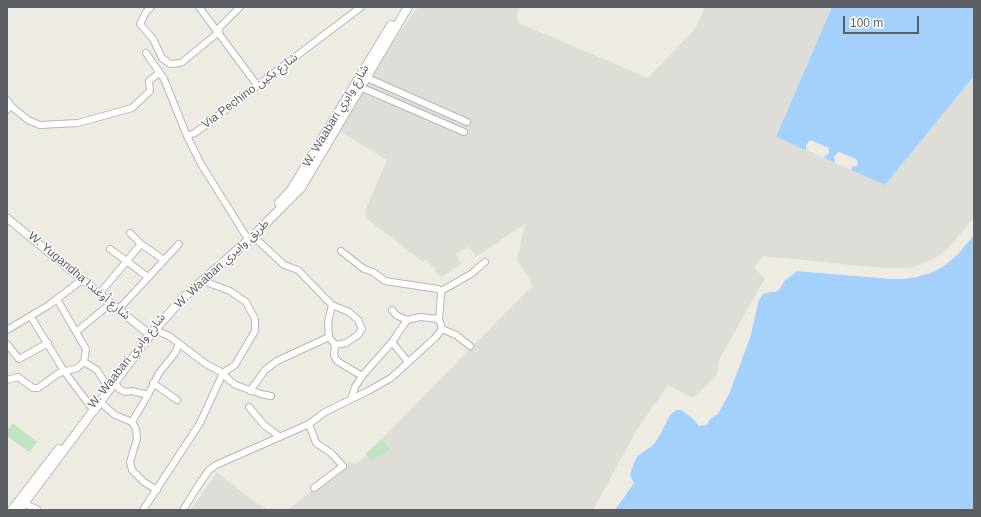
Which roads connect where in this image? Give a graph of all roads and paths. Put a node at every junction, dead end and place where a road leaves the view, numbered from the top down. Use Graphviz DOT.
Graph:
graph roads {
  1 [pos="151,7"];
  2 [pos="199,7"];
  3 [pos="240,7"];
  4 [pos="361,7"];
  5 [pos="402,7"];
  6 [pos="408,7"];
  7 [pos="218,31"];
  8 [pos="146,53"];
  9 [pos="159,73"];
  10 [pos="364,76"];
  11 [pos="256,85"];
  12 [pos="358,86"];
  13 [pos="7,100"];
  14 [pos="10,108"];
  15 [pos="467,122"];
  16 [pos="464,132"];
  17 [pos="187,136"];
  18 [pos="7,218"];
  19 [pos="130,233"];
  20 [pos="250,236"];
  21 [pos="141,244"];
  22 [pos="179,244"];
  23 [pos="110,249"];
  24 [pos="341,251"];
  25 [pos="164,260"];
  26 [pos="127,261"];
  27 [pos="485,262"];
  28 [pos="148,278"];
  29 [pos="83,279"];
  30 [pos="203,281"];
  31 [pos="441,291"];
  32 [pos="100,294"];
  33 [pos="57,299"];
  34 [pos="111,303"];
  35 [pos="332,305"];
  36 [pos="119,309"];
  37 [pos="392,310"];
  38 [pos="32,317"];
  39 [pos="407,320"];
  40 [pos="439,320"];
  41 [pos="442,329"];
  42 [pos="7,330"];
  43 [pos="76,332"];
  44 [pos="150,332"];
  45 [pos="329,336"];
  46 [pos="392,342"];
  47 [pos="48,343"];
  48 [pos="7,344"];
  49 [pos="179,344"];
  50 [pos="335,345"];
  51 [pos="470,346"];
  52 [pos="84,362"];
  53 [pos="408,362"];
  54 [pos="64,371"];
  55 [pos="223,373"];
  56 [pos="362,376"];
  57 [pos="7,380"];
  58 [pos="115,382"];
  59 [pos="153,383"];
  60 [pos="107,386"];
  61 [pos="250,391"];
  62 [pos="148,395"];
  63 [pos="271,396"];
  64 [pos="351,399"];
  65 [pos="177,400"];
  66 [pos="100,402"];
  67 [pos="91,407"];
  68 [pos="249,407"];
  69 [pos="132,422"];
  70 [pos="309,424"];
  71 [pos="280,437"];
  72 [pos="314,488"];
  73 [pos="157,490"];
  74 [pos="21,505"];
  75 [pos="12,510"];
  76 [pos="38,510"];
  77 [pos="143,510"];
  78 [pos="183,510"];
  1 -- 7 [label="street"];
  2 -- 7 [label="street"];
  3 -- 7 [label="street"];
  4 -- 11 [label="street, Via Pechino شارع بكين"];
  5 -- 10 [label="main road, W. Waabari شارع وابري"];
  6 -- 10 [label="main road, W. Waabari طريق وابيري"];
  7 -- 11 [label="street"];
  8 -- 9 [label="street, Via Pechino شارع بكين"];
  9 -- 14 [label="street"];
  9 -- 17 [label="street, Via Pechino شارع بكين"];
  10 -- 12 [label="main road, W. Waabari طريق وابيري"];
  10 -- 15 [label="street"];
  11 -- 17 [label="street, Via Pechino شارع بكين"];
  12 -- 16 [label="street"];
  12 -- 20 [label="main road, W. Waabari طريق وابيري"];
  13 -- 14 [label="street"];
  17 -- 20 [label="street"];
  18 -- 29 [label="street, W. Yugandha شارع أوغندا"];
  19 -- 21 [label="street"];
  20 -- 30 [label="main road, W. Waabari طريق وابيري"];
  20 -- 35 [label="street"];
  20 -- 44 [label="main road, W. Waabari شارع وابري"];
  21 -- 25 [label="street"];
  21 -- 26 [label="street"];
  22 -- 25 [label="street"];
  23 -- 26 [label="street"];
  24 -- 31 [label="street"];
  25 -- 28 [label="street"];
  26 -- 28 [label="street"];
  26 -- 32 [label="street"];
  27 -- 31 [label="street"];
  28 -- 36 [label="street"];
  29 -- 32 [label="street, W. Yugandha شارع أوغندا"];
  29 -- 33 [label="street"];
  30 -- 44 [label="main road, W. Waabari طريق وابيري"];
  30 -- 55 [label="street"];
  31 -- 40 [label="street"];
  32 -- 34 [label="street, W. Yugandha شارع أوغندا"];
  33 -- 38 [label="street"];
  33 -- 43 [label="street"];
  34 -- 36 [label="street, W. Yugandha شارع أوغندا"];
  34 -- 43 [label="street"];
  35 -- 45 [label="street"];
  35 -- 50 [label="street"];
  36 -- 44 [label="street, W. Yugandha شارع أوغندا"];
  37 -- 39 [label="street"];
  38 -- 42 [label="street"];
  38 -- 47 [label="street"];
  39 -- 40 [label="street"];
  39 -- 46 [label="street"];
  40 -- 41 [label="street"];
  41 -- 51 [label="street"];
  41 -- 53 [label="street"];
  43 -- 52 [label="street"];
  44 -- 49 [label="street"];
  44 -- 58 [label="main road, W. Waabari طريق وابيري"];
  44 -- 60 [label="main road, W. Waabari شارع وابري"];
  45 -- 50 [label="street"];
  45 -- 61 [label="street"];
  46 -- 53 [label="street"];
  46 -- 56 [label="street"];
  47 -- 48 [label="street"];
  47 -- 54 [label="street"];
  49 -- 55 [label="street"];
  49 -- 59 [label="street"];
  50 -- 56 [label="street"];
  52 -- 54 [label="street"];
  52 -- 60 [label="street"];
  53 -- 64 [label="street"];
  54 -- 57 [label="street"];
  54 -- 67 [label="street"];
  55 -- 61 [label="street"];
  55 -- 73 [label="street"];
  56 -- 64 [label="street"];
  58 -- 62 [label="street"];
  58 -- 66 [label="main road, W. Waabari طريق وابيري"];
  59 -- 62 [label="street"];
  59 -- 65 [label="street"];
  60 -- 67 [label="main road, W. Waabari شارع وابري"];
  61 -- 63 [label="street"];
  62 -- 69 [label="street"];
  64 -- 70 [label="street"];
  66 -- 69 [label="street"];
  66 -- 74 [label="main road, W. Waabari طريق وابيري"];
  67 -- 74 [label="main road, W. Waabari شارع وابري"];
  68 -- 71 [label="street"];
  69 -- 73 [label="street"];
  70 -- 71 [label="street"];
  70 -- 72 [label="street"];
  71 -- 78 [label="street"];
  73 -- 77 [label="street"];
  74 -- 75 [label="main road, W. Waabari شارع وابري"];
  74 -- 76 [label="street"];
}
